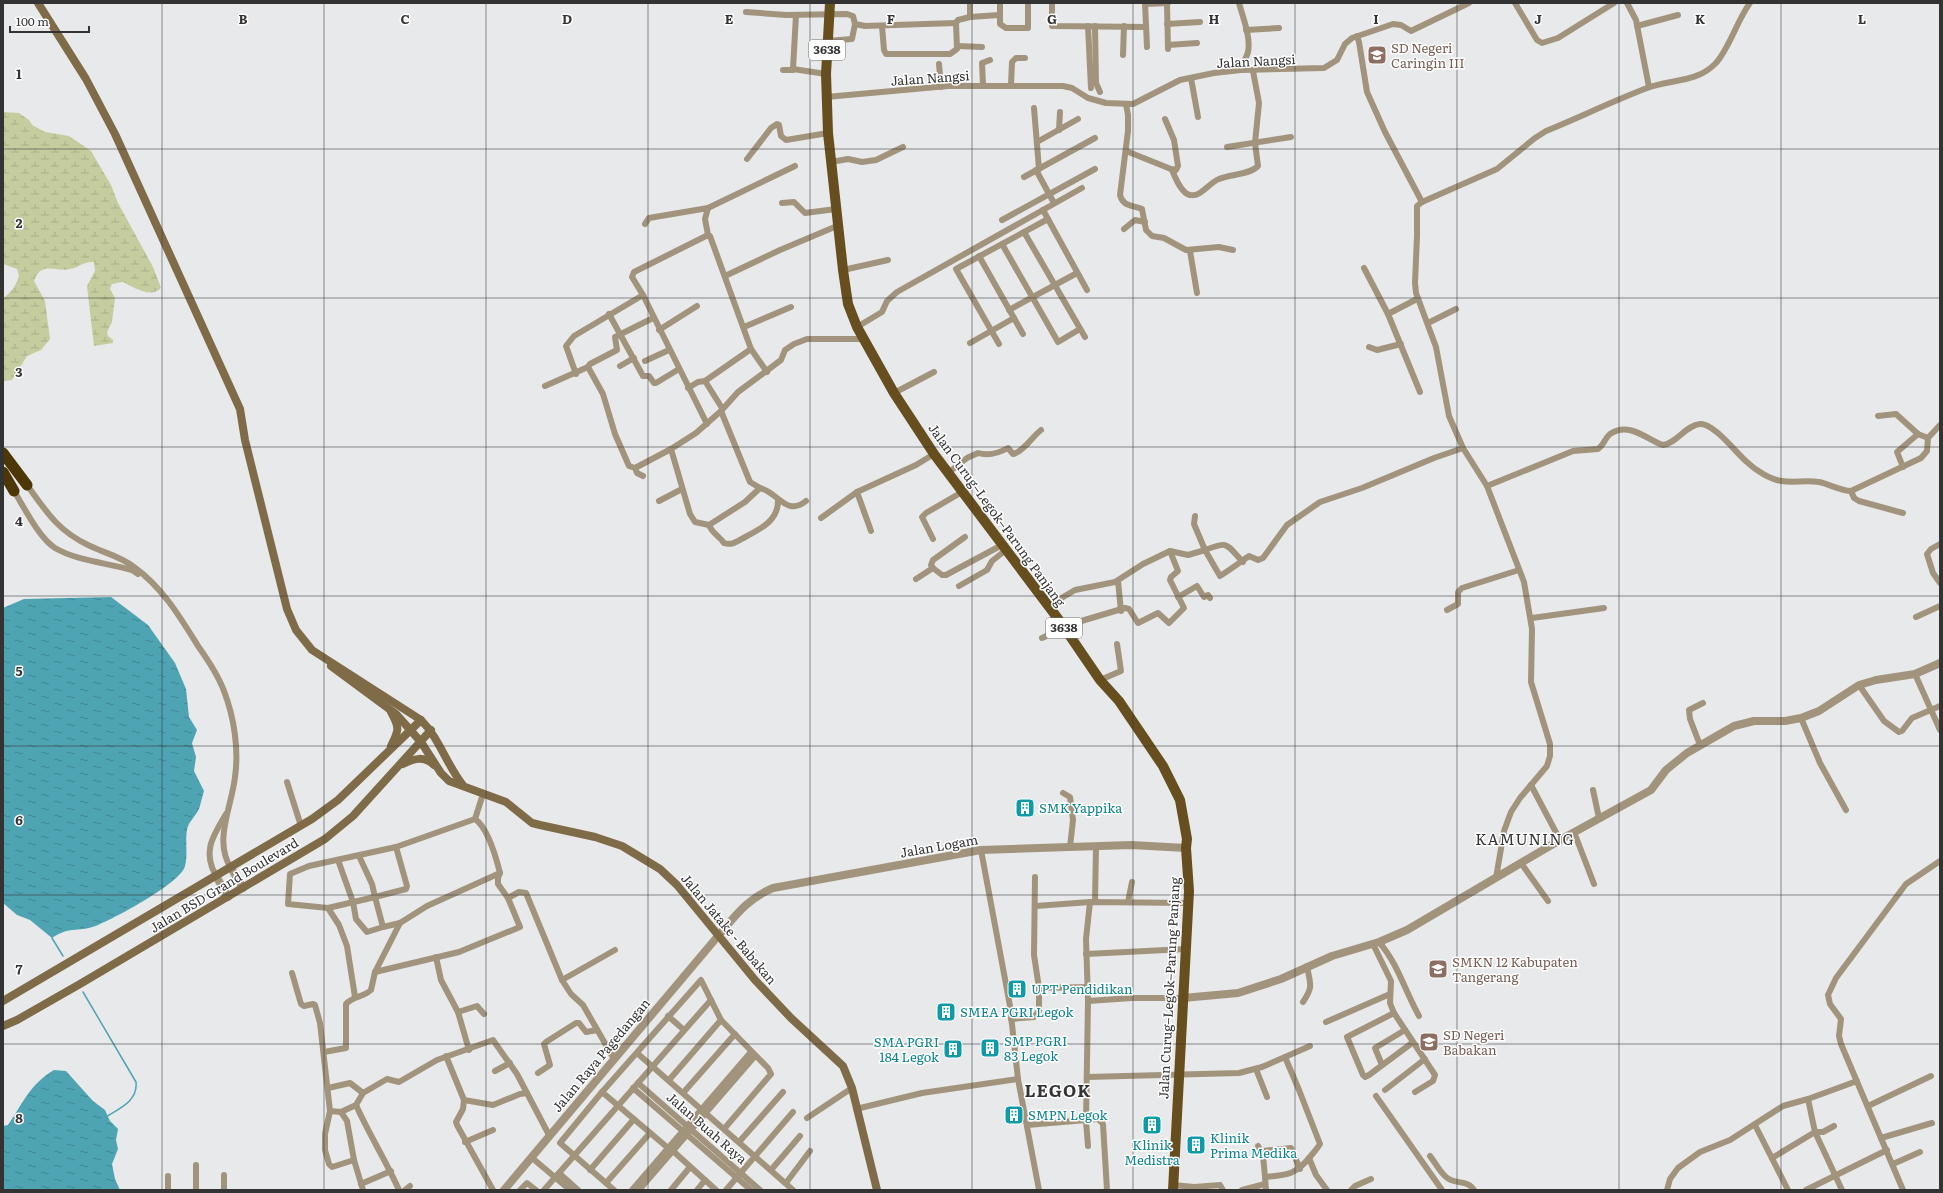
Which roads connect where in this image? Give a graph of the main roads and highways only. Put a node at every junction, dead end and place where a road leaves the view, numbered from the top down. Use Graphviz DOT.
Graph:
graph roads {
  1 [pos="38,3"];
  2 [pos="829,8"];
  3 [pos="3,453"];
  4 [pos="3,472"];
  5 [pos="27,484"];
  6 [pos="14,491"];
  7 [pos="319,654"];
  8 [pos="390,709"];
  9 [pos="421,720"];
  10 [pos="411,730"];
  11 [pos="431,730"];
  12 [pos="420,742"];
  13 [pos="388,752"];
  14 [pos="397,767"];
  15 [pos="438,768"];
  16 [pos="462,784"];
  17 [pos="3,1001"];
  18 [pos="3,1026"];
  19 [pos="1173,1187"];
  20 [pos="877,1190"];
  1 -- 7 [label="main road"];
  2 -- 19 [label="main road, Jalan Curug–Legok–Parung Panjang / 3638"];
  3 -- 5 [label="highway"];
  4 -- 6 [label="highway"];
  7 -- 8 [label="main road"];
  7 -- 9 [label="main road"];
  8 -- 10 [label="main road"];
  8 -- 13 [label="main road"];
  9 -- 10 [label="main road, Jalan BSD Grand Boulevard"];
  9 -- 11 [label="main road"];
  10 -- 12 [label="main road"];
  10 -- 13 [label="main road, Jalan BSD Grand Boulevard"];
  11 -- 12 [label="main road, Jalan BSD Grand Boulevard"];
  11 -- 16 [label="main road"];
  12 -- 14 [label="main road, Jalan BSD Grand Boulevard"];
  12 -- 15 [label="main road"];
  13 -- 17 [label="main road, Jalan BSD Grand Boulevard"];
  14 -- 15 [label="main road"];
  14 -- 18 [label="main road, Jalan BSD Grand Boulevard"];
  15 -- 16 [label="main road, Jalan Jatake - Babakan"];
  16 -- 20 [label="main road, Jalan Jatake - Babakan"];
}
